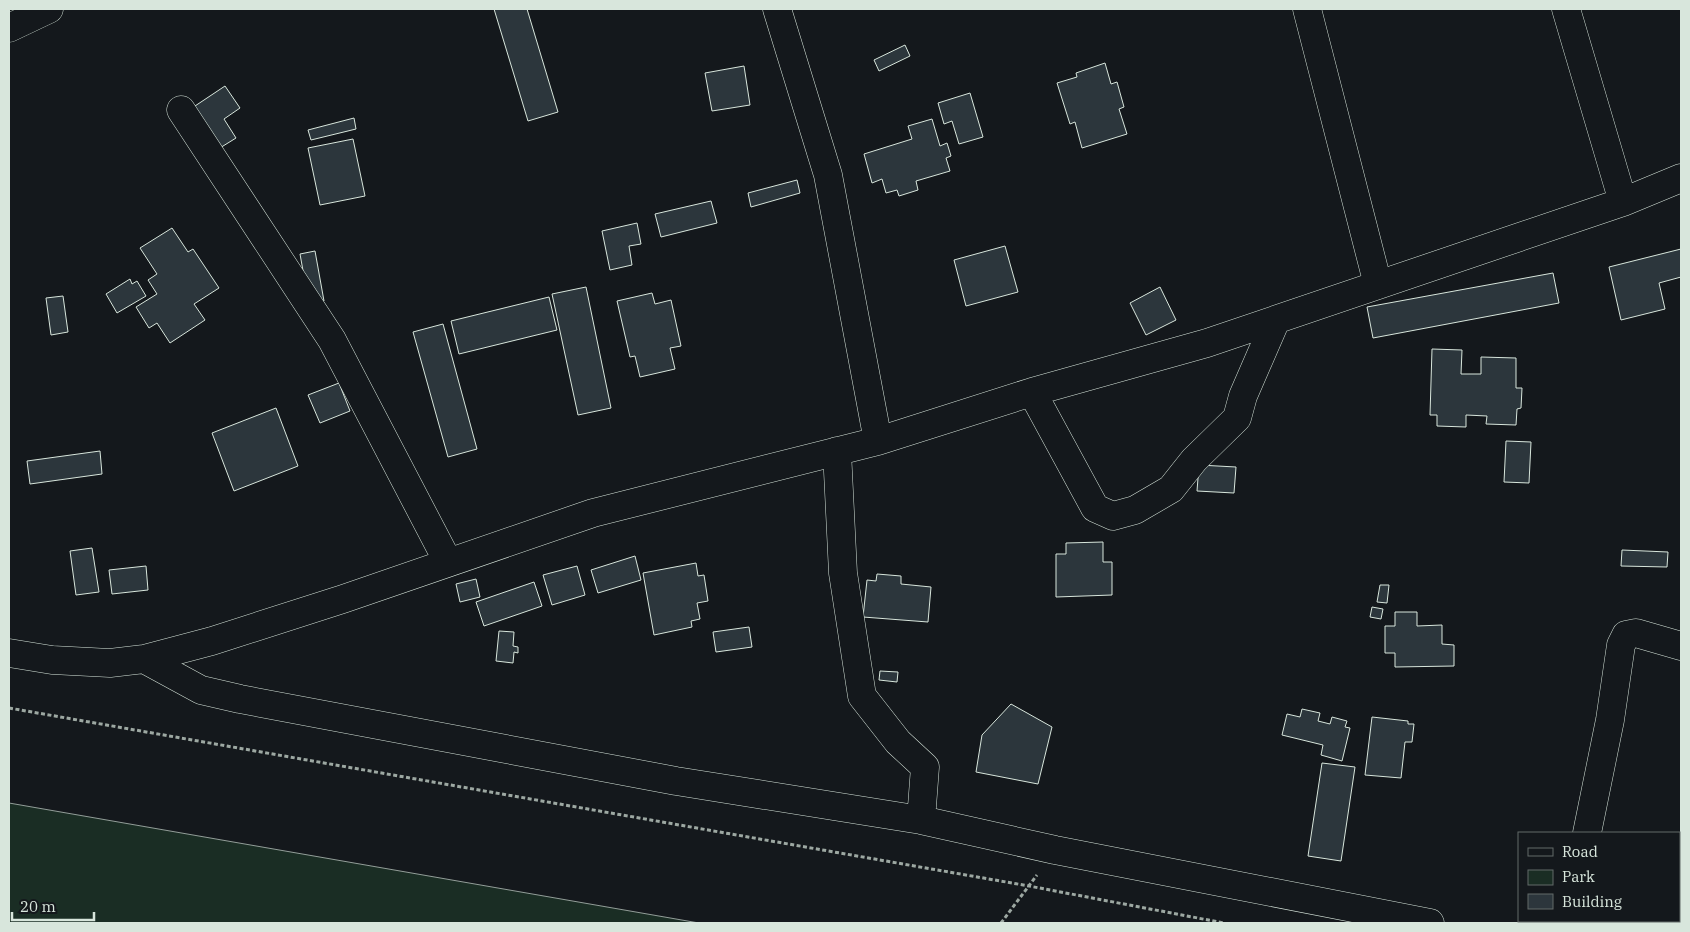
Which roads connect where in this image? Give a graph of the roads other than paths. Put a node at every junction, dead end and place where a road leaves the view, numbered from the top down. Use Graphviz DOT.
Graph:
graph roads {
  1 [pos="49,9"];
  2 [pos="777,9"];
  3 [pos="1307,9"];
  4 [pos="1566,9"];
  5 [pos="9,28"];
  6 [pos="181,110"];
  7 [pos="1681,178"];
  8 [pos="1623,202"];
  9 [pos="1378,285"];
  10 [pos="1276,320"];
  11 [pos="1032,392"];
  12 [pos="878,442"];
  13 [pos="837,451"];
  14 [pos="448,562"];
  15 [pos="1681,646"];
  16 [pos="9,653"];
  17 [pos="144,659"];
  18 [pos="921,820"];
  19 [pos="1587,832"];
  20 [pos="1430,923"];
  1 -- 5 [label="street"];
  2 -- 12 [label="street"];
  3 -- 9 [label="street"];
  4 -- 8 [label="street"];
  6 -- 14 [label="street"];
  7 -- 8 [label="street"];
  8 -- 9 [label="street"];
  9 -- 10 [label="street"];
  10 -- 11 [label="street"];
  10 -- 11 [label="street"];
  11 -- 12 [label="street"];
  12 -- 13 [label="street"];
  13 -- 14 [label="street"];
  13 -- 18 [label="street"];
  14 -- 17 [label="street"];
  15 -- 19 [label="street"];
  16 -- 17 [label="street"];
  17 -- 18 [label="street"];
  18 -- 20 [label="street"];
}
